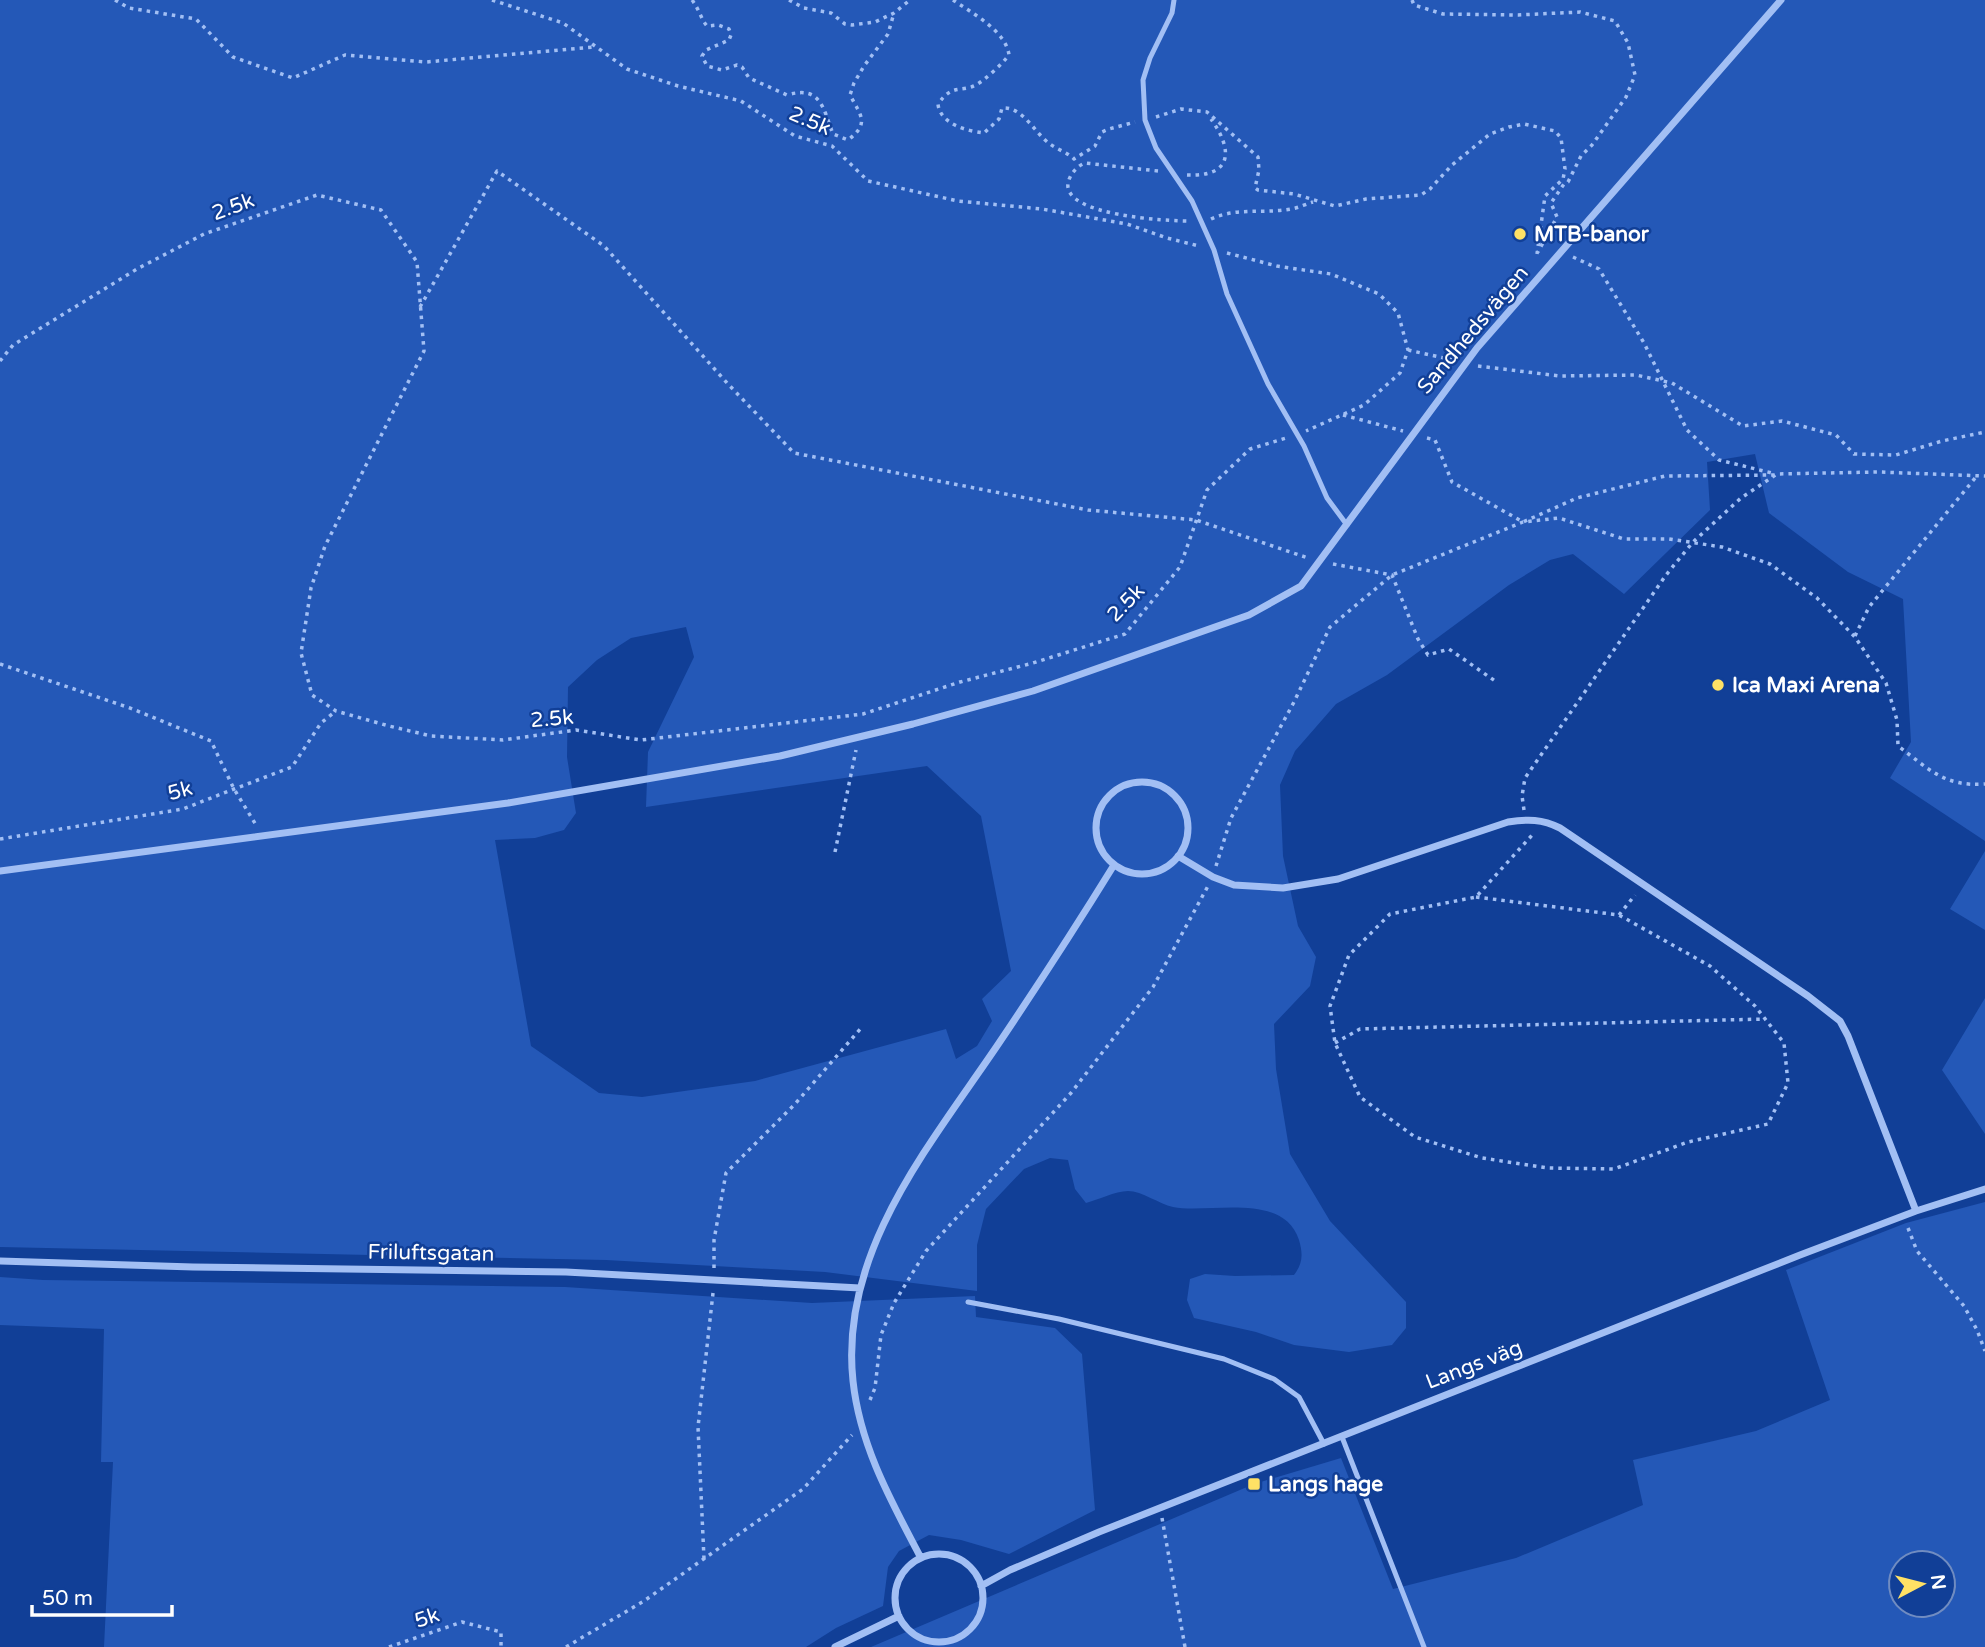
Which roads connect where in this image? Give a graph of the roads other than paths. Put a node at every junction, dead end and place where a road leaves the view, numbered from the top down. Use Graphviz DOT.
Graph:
graph roads {
  1 [pos="1174,0"];
  2 [pos="1781,0"];
  3 [pos="1348,526"];
  4 [pos="1178,856"];
  5 [pos="1114,865"];
  6 [pos="0,871"];
  7 [pos="1985,1189"];
  8 [pos="1916,1211"];
  9 [pos="0,1261"];
  10 [pos="860,1288"];
  11 [pos="968,1303"];
  12 [pos="1342,1437"];
  13 [pos="1324,1444"];
  14 [pos="921,1558"];
  15 [pos="981,1586"];
  16 [pos="898,1616"];
  17 [pos="958,1643"];
  18 [pos="835,1647"];
  19 [pos="1424,1647"];
  1 -- 3 [label="lane"];
  2 -- 3 [label="street, Sandhedsvägen"];
  3 -- 6 [label="street, Sandhedsvägen"];
  4 -- 5 [label="street"];
  4 -- 5 [label="street"];
  4 -- 8 [label="street"];
  5 -- 10 [label="street"];
  7 -- 8 [label="street, Langs väg"];
  8 -- 12 [label="street, Langs väg"];
  9 -- 10 [label="street, Friluftsgatan"];
  10 -- 14 [label="street"];
  11 -- 13 [label="lane"];
  12 -- 13 [label="street, Langs väg"];
  12 -- 19 [label="lane"];
  13 -- 15 [label="street, Langs väg"];
  14 -- 15 [label="street"];
  14 -- 16 [label="street"];
  15 -- 17 [label="street"];
  16 -- 17 [label="street"];
  16 -- 18 [label="street"];
}
